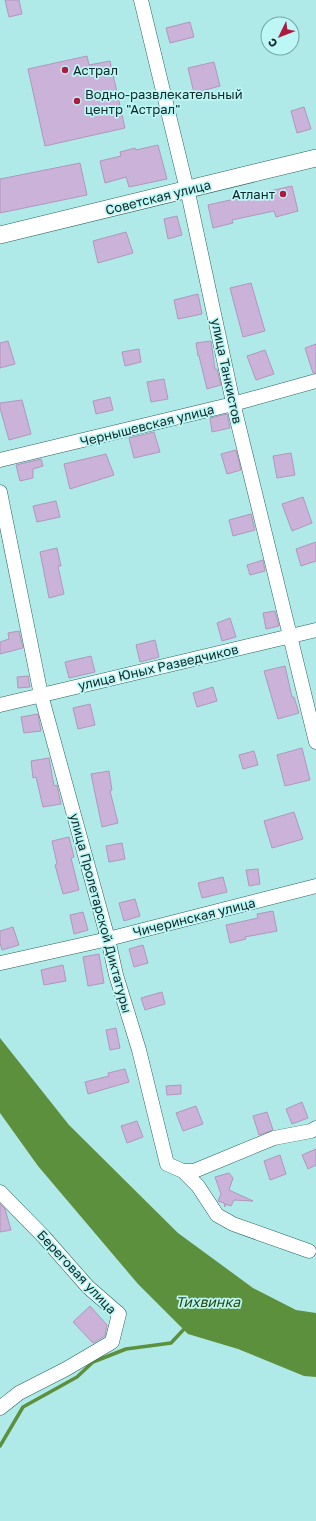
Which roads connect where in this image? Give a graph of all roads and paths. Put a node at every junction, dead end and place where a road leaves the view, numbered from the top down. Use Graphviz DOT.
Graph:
graph roads {
  1 [pos="141,0"];
  2 [pos="316,158"];
  3 [pos="187,190"];
  4 [pos="0,235"];
  5 [pos="316,381"];
  6 [pos="233,404"];
  7 [pos="0,460"];
  8 [pos="0,492"];
  9 [pos="316,630"];
  10 [pos="289,636"];
  11 [pos="41,695"];
  12 [pos="0,705"];
  13 [pos="316,742"];
  14 [pos="316,886"];
  15 [pos="108,939"];
  16 [pos="1,963"];
  17 [pos="316,1128"];
  18 [pos="183,1171"];
  19 [pos="0,1192"];
  20 [pos="309,1250"];
  21 [pos="0,1408"];
  1 -- 3 [label="street, улица Танкистов"];
  2 -- 3 [label="main road, Советская улица"];
  3 -- 4 [label="main road, Советская улица"];
  3 -- 6 [label="street, улица Танкистов"];
  5 -- 6 [label="street, Чернышевская улица"];
  6 -- 7 [label="street, Чернышевская улица"];
  6 -- 10 [label="street, улица Танкистов"];
  8 -- 11 [label="street, улица Пролетарской Диктатуры"];
  9 -- 10 [label="street, улица Юных Разведчиков"];
  10 -- 11 [label="street, улица Юных Разведчиков"];
  10 -- 13 [label="street, улица Танкистов"];
  11 -- 12 [label="street, улица Юных Разведчиков"];
  11 -- 15 [label="street, улица Пролетарской Диктатуры"];
  14 -- 15 [label="street, Чичеринская улица"];
  15 -- 16 [label="street, Чичеринская улица"];
  15 -- 18 [label="street, улица Пролетарской Диктатуры"];
  17 -- 18 [label="street"];
  18 -- 20 [label="street, улица Пролетарской Диктатуры"];
  19 -- 21 [label="street, Береговая улица"];
}
